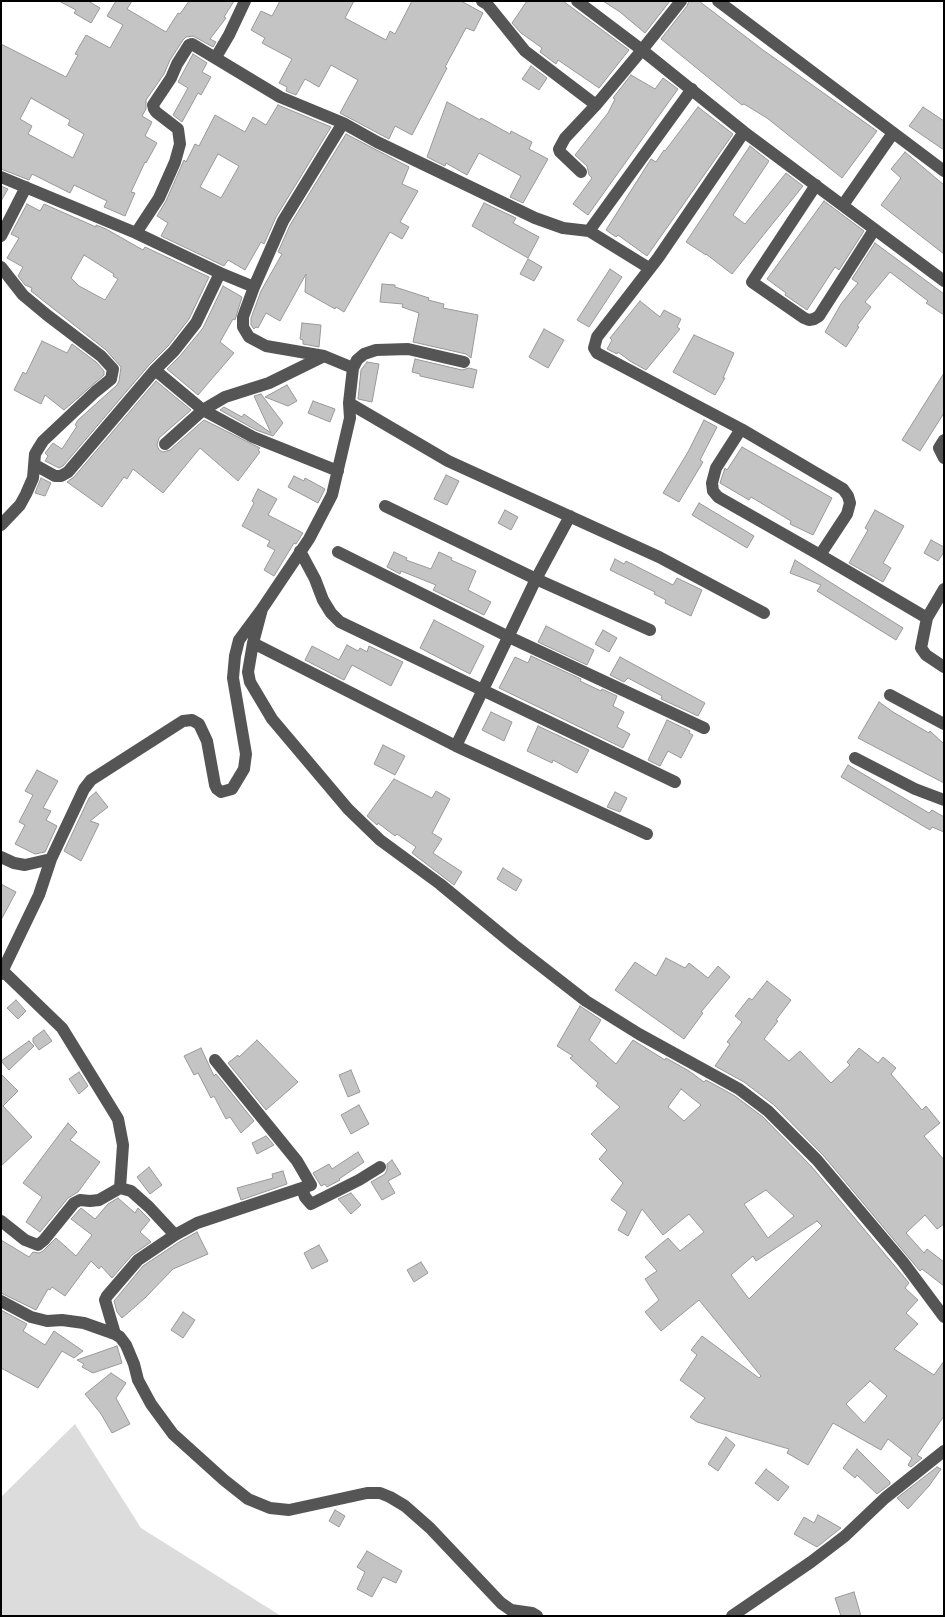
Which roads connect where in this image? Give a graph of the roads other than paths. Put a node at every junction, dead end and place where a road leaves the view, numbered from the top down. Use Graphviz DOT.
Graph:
graph roads {
  1 [pos="245,1"];
  2 [pos="577,1"];
  3 [pos="680,1"];
  4 [pos="718,1"];
  5 [pos="486,2"];
  6 [pos="642,50"];
  7 [pos="216,57"];
  8 [pos="692,89"];
  9 [pos="596,105"];
  10 [pos="343,123"];
  11 [pos="744,132"];
  12 [pos="893,133"];
  13 [pos="944,171"];
  14 [pos="581,172"];
  15 [pos="1,177"];
  16 [pos="816,185"];
  17 [pos="26,187"];
  18 [pos="843,205"];
  19 [pos="874,230"];
  20 [pos="589,231"];
  21 [pos="136,233"];
  22 [pos="1,236"];
  23 [pos="1,267"];
  24 [pos="649,268"];
  25 [pos="220,273"];
  26 [pos="944,281"];
  27 [pos="254,287"];
  28 [pos="324,356"];
  29 [pos="464,362"];
  30 [pos="353,368"];
  31 [pos="155,370"];
  32 [pos="349,403"];
  33 [pos="203,410"];
  34 [pos="741,429"];
  35 [pos="944,440"];
  36 [pos="165,444"];
  37 [pos="944,458"];
  38 [pos="35,465"];
  39 [pos="338,472"];
  40 [pos="385,506"];
  41 [pos="570,516"];
  42 [pos="1,525"];
  43 [pos="300,550"];
  44 [pos="338,552"];
  45 [pos="820,555"];
  46 [pos="536,579"];
  47 [pos="944,589"];
  48 [pos="262,609"];
  49 [pos="764,613"];
  50 [pos="926,618"];
  51 [pos="650,630"];
  52 [pos="509,637"];
  53 [pos="253,643"];
  54 [pos="944,667"];
  55 [pos="483,691"];
  56 [pos="890,695"];
  57 [pos="944,724"];
  58 [pos="704,728"];
  59 [pos="456,746"];
  60 [pos="856,758"];
  61 [pos="675,782"];
  62 [pos="944,800"];
  63 [pos="647,834"];
  64 [pos="1,857"];
  65 [pos="51,859"];
  66 [pos="2,973"];
  67 [pos="215,1060"];
  68 [pos="380,1167"];
  69 [pos="120,1188"];
  70 [pos="302,1188"];
  71 [pos="1,1221"];
  72 [pos="175,1235"];
  73 [pos="1,1301"];
  74 [pos="944,1317"];
  75 [pos="115,1334"];
  76 [pos="944,1450"];
  77 [pos="537,1616"];
  78 [pos="732,1616"];
  1 -- 7 [label="street"];
  2 -- 6 [label="street"];
  3 -- 6 [label="street"];
  4 -- 12 [label="street"];
  5 -- 9 [label="street"];
  6 -- 8 [label="street"];
  6 -- 9 [label="street"];
  7 -- 10 [label="street"];
  7 -- 21 [label="street"];
  8 -- 11 [label="street"];
  8 -- 20 [label="street"];
  9 -- 14 [label="street"];
  10 -- 20 [label="street"];
  10 -- 27 [label="street"];
  11 -- 16 [label="street"];
  11 -- 24 [label="street"];
  12 -- 13 [label="street"];
  12 -- 18 [label="street"];
  15 -- 17 [label="street"];
  16 -- 18 [label="street"];
  16 -- 19 [label="street"];
  17 -- 21 [label="street"];
  17 -- 22 [label="street"];
  18 -- 19 [label="street"];
  19 -- 26 [label="street"];
  20 -- 24 [label="street"];
  21 -- 25 [label="street"];
  23 -- 38 [label="street"];
  24 -- 34 [label="street"];
  25 -- 27 [label="street"];
  25 -- 31 [label="street"];
  27 -- 28 [label="street"];
  28 -- 30 [label="street"];
  28 -- 33 [label="street"];
  29 -- 30 [label="street"];
  30 -- 32 [label="street"];
  31 -- 33 [label="street"];
  31 -- 38 [label="street"];
  32 -- 39 [label="street"];
  32 -- 41 [label="street"];
  33 -- 36 [label="street"];
  33 -- 39 [label="street"];
  34 -- 45 [label="street"];
  34 -- 45 [label="street"];
  35 -- 37 [label="street"];
  38 -- 42 [label="street"];
  39 -- 43 [label="street"];
  40 -- 46 [label="street"];
  41 -- 46 [label="street"];
  41 -- 49 [label="street"];
  43 -- 48 [label="street"];
  43 -- 55 [label="street"];
  44 -- 52 [label="street"];
  45 -- 50 [label="street"];
  46 -- 51 [label="street"];
  46 -- 52 [label="street"];
  47 -- 50 [label="street"];
  48 -- 53 [label="street"];
  48 -- 65 [label="street"];
  50 -- 54 [label="street"];
  52 -- 55 [label="street"];
  52 -- 58 [label="street"];
  53 -- 59 [label="street"];
  53 -- 74 [label="street"];
  55 -- 59 [label="street"];
  55 -- 61 [label="street"];
  56 -- 57 [label="street"];
  59 -- 63 [label="street"];
  60 -- 62 [label="street"];
  64 -- 65 [label="street"];
  65 -- 66 [label="street"];
  66 -- 69 [label="street"];
  67 -- 70 [label="street"];
  68 -- 70 [label="street"];
  69 -- 71 [label="street"];
  69 -- 72 [label="street"];
  70 -- 72 [label="street"];
  72 -- 75 [label="street"];
  73 -- 75 [label="street"];
  75 -- 77 [label="street"];
  76 -- 78 [label="street"];
}
